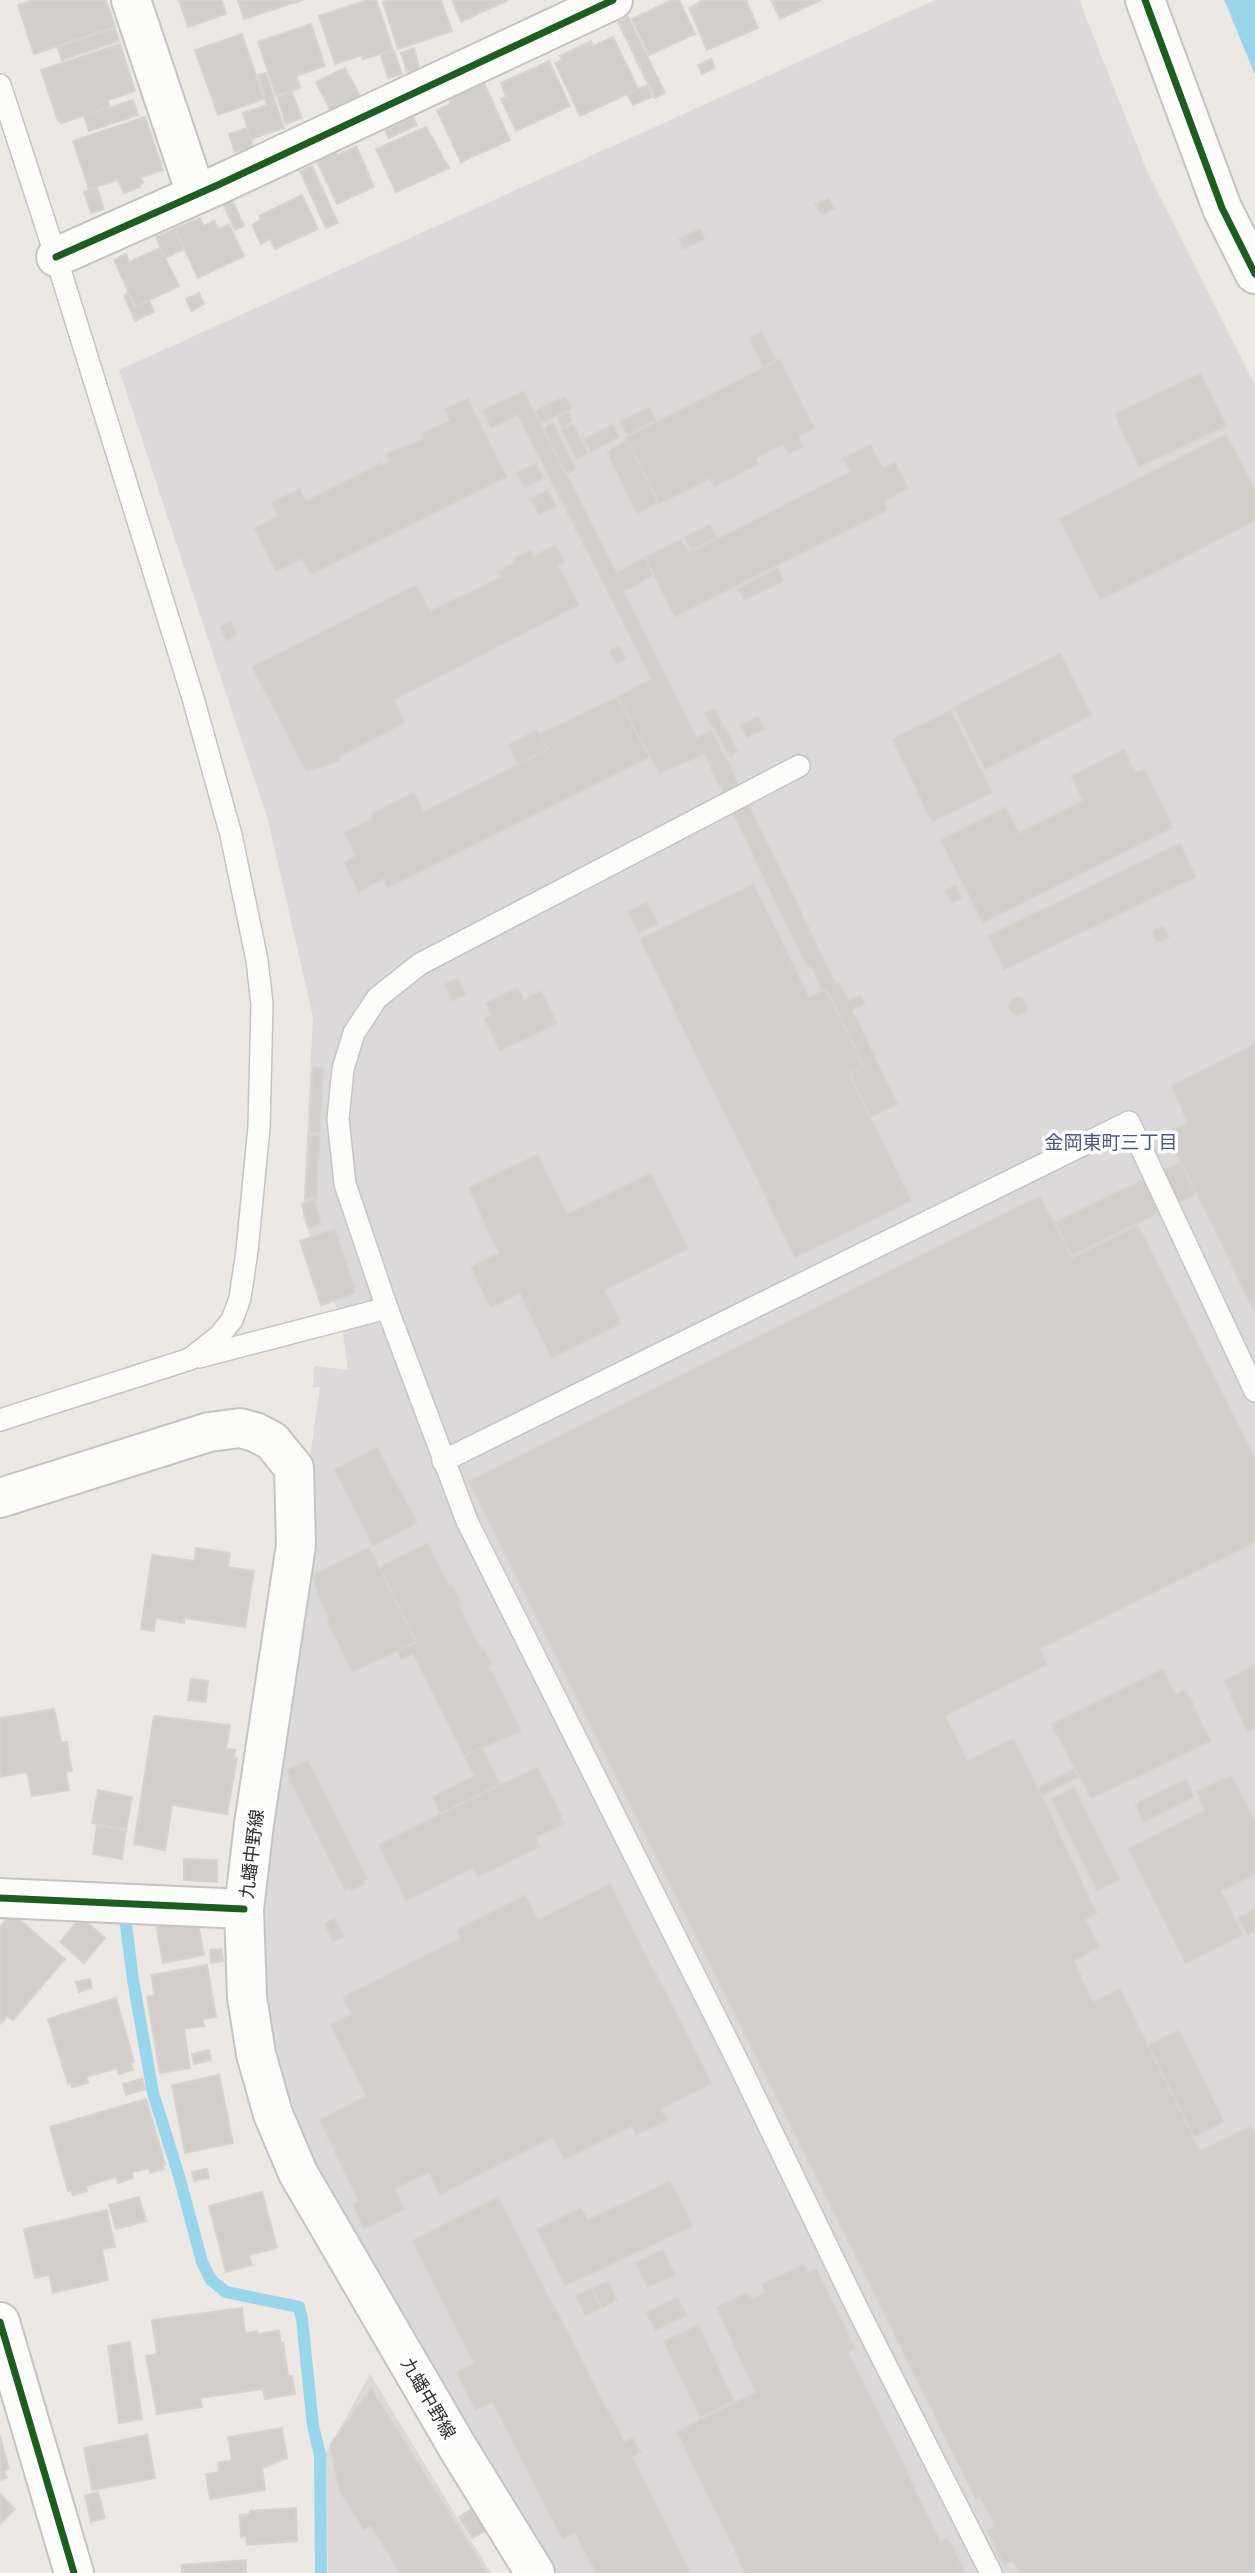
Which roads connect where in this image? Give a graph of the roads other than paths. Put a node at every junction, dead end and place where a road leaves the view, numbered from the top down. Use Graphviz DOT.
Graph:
graph roads {
  1 [pos="131,0"];
  2 [pos="613,0"];
  3 [pos="1145,0"];
  4 [pos="0,85"];
  5 [pos="196,194"];
  6 [pos="56,257"];
  7 [pos="1255,274"];
  8 [pos="799,766"];
  9 [pos="387,1308"];
  10 [pos="190,1359"];
  11 [pos="1255,1391"];
  12 [pos="0,1420"];
  13 [pos="443,1461"];
  14 [pos="0,1498"];
  15 [pos="0,1898"];
  16 [pos="244,1909"];
  17 [pos="0,2322"];
  18 [pos="74,2573"];
  19 [pos="535,2573"];
  20 [pos="991,2573"];
  1 -- 5 [label="street"];
  2 -- 5 [label="street"];
  3 -- 7 [label="street"];
  4 -- 6 [label="lane"];
  5 -- 6 [label="street"];
  6 -- 10 [label="lane"];
  8 -- 9 [label="lane"];
  9 -- 10 [label="lane"];
  9 -- 13 [label="lane"];
  10 -- 12 [label="lane"];
  11 -- 13 [label="lane"];
  13 -- 20 [label="lane"];
  14 -- 16 [label="street, 九蟠中野線"];
  15 -- 16 [label="street"];
  16 -- 19 [label="street, 九蟠中野線"];
  17 -- 18 [label="street"];
}
